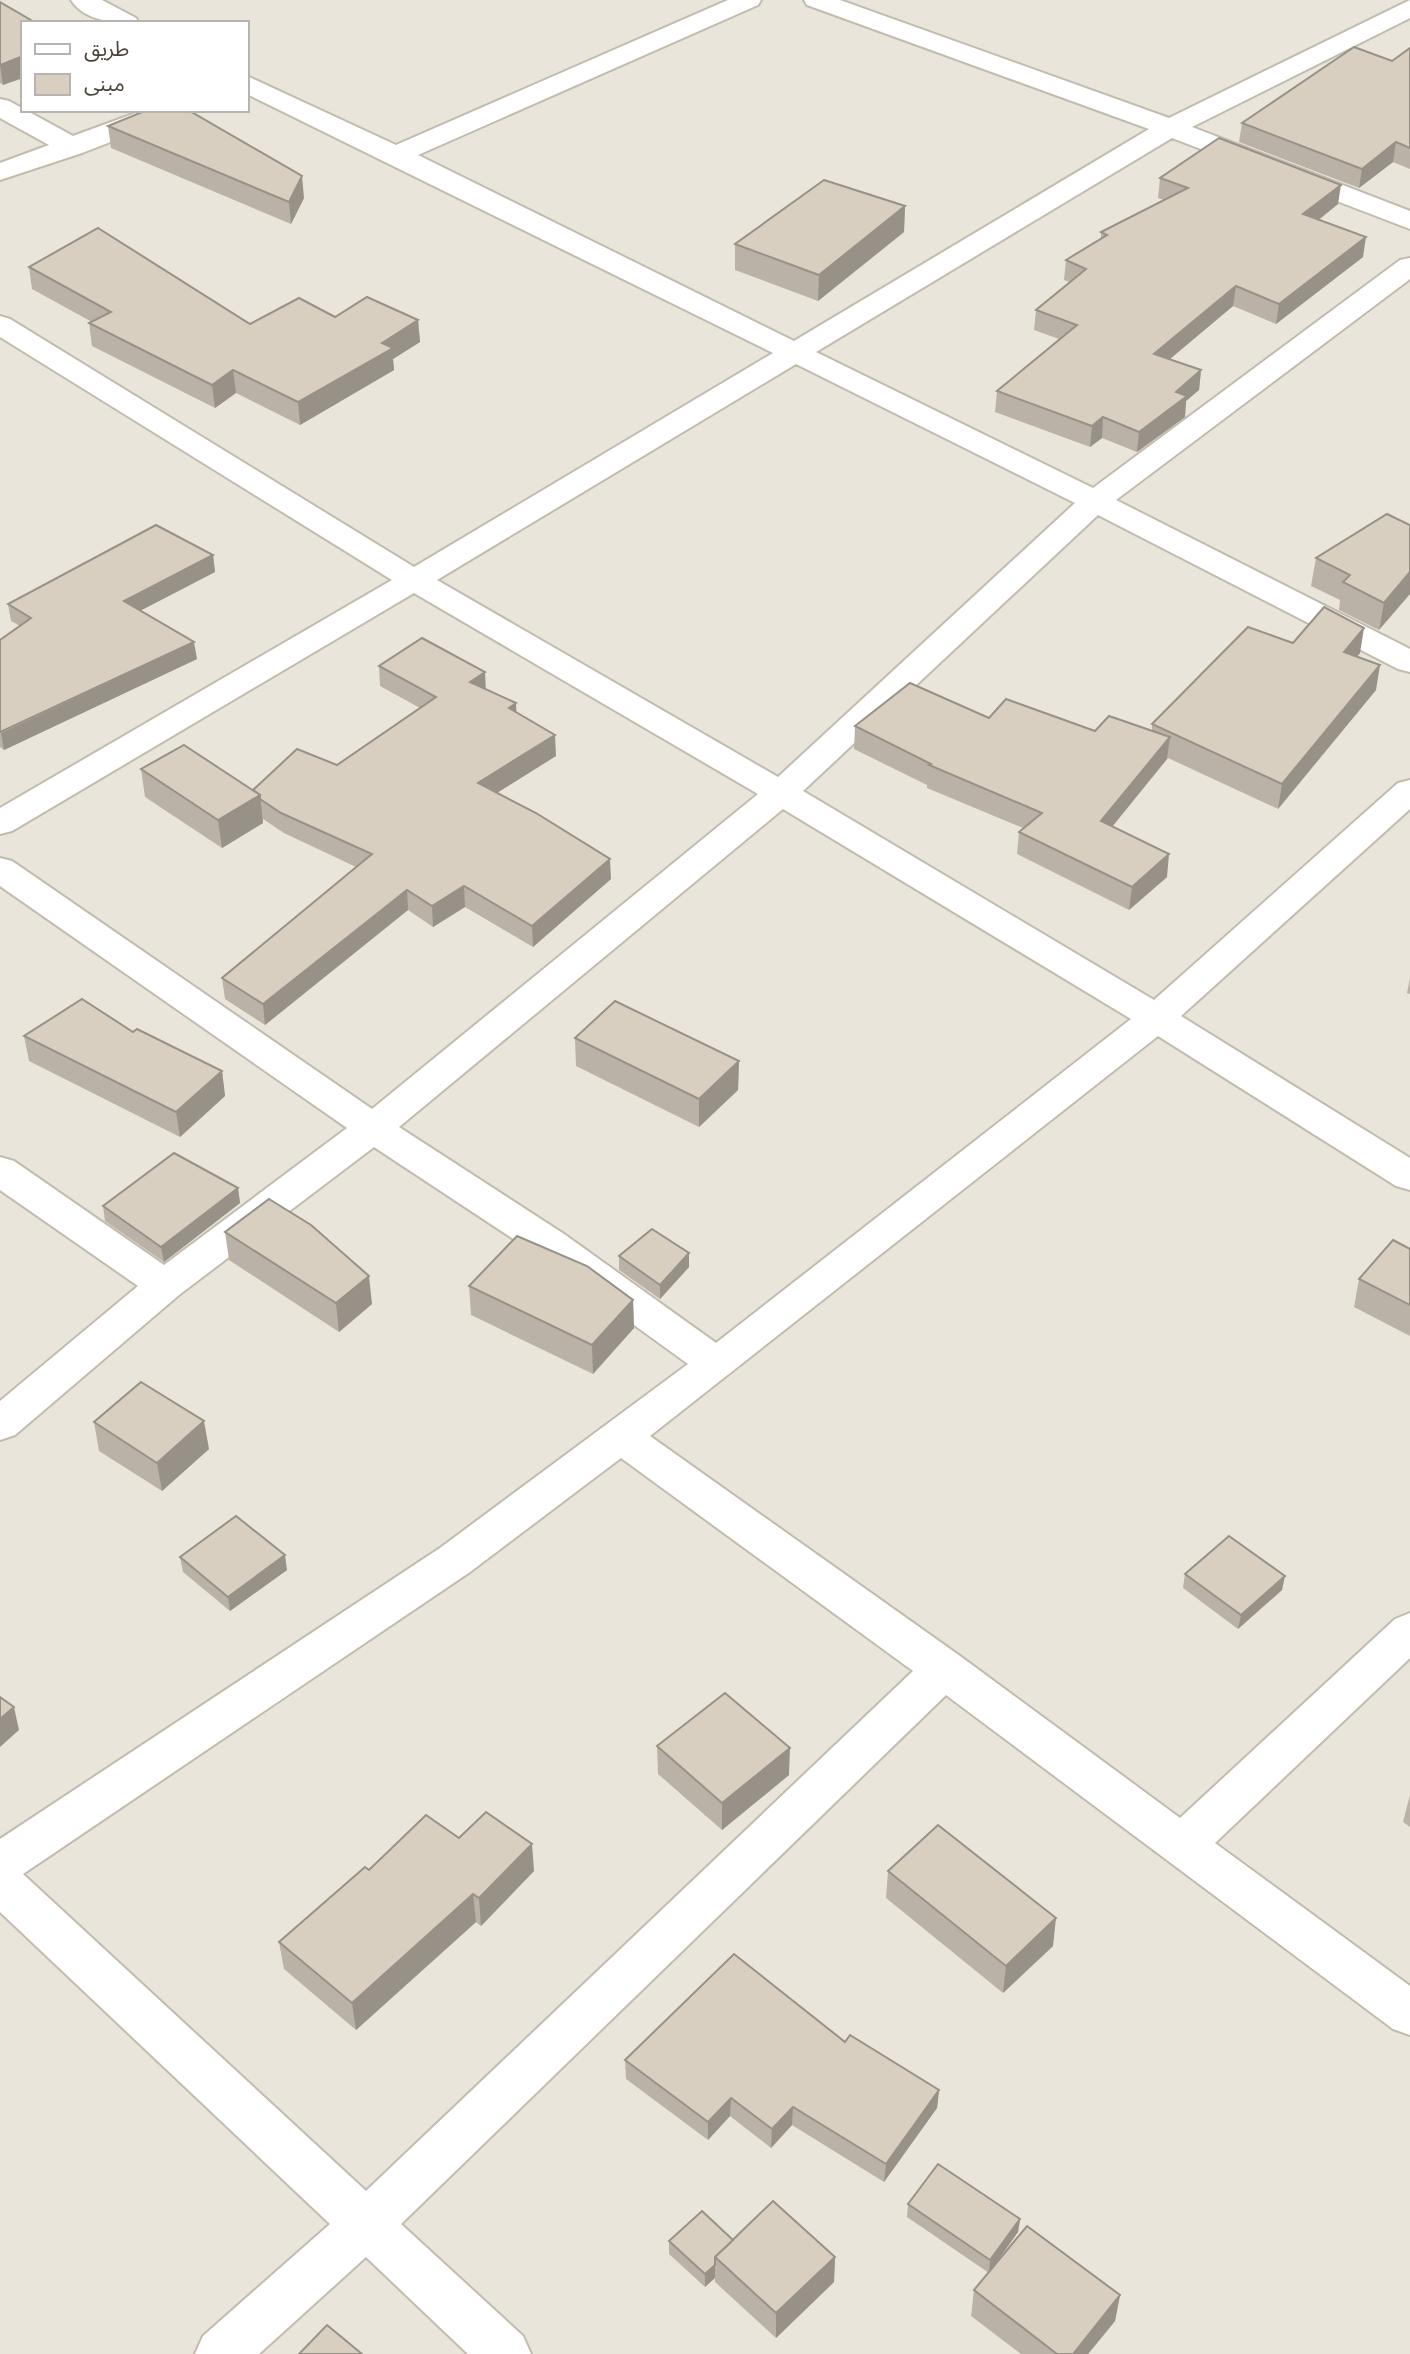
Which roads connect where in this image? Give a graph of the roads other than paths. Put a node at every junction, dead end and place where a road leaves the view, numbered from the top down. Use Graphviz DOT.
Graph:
graph roads {
  1 [pos="83,0"];
  2 [pos="749,0"];
  3 [pos="816,0"];
  4 [pos="1396,0"];
  5 [pos="1410,7"];
  6 [pos="123,21"];
  7 [pos="248,84"];
  8 [pos="0,107"];
  9 [pos="164,112"];
  10 [pos="1170,128"];
  11 [pos="73,147"];
  12 [pos="396,155"];
  13 [pos="0,172"];
  14 [pos="1410,221"];
  15 [pos="1410,266"];
  16 [pos="0,325"];
  17 [pos="792,352"];
  18 [pos="1095,501"];
  19 [pos="414,580"];
  20 [pos="1410,662"];
  21 [pos="1410,791"];
  22 [pos="781,793"];
  23 [pos="0,823"];
  24 [pos="0,869"];
  25 [pos="1157,1018"];
  26 [pos="373,1128"];
  27 [pos="0,1171"];
  28 [pos="1410,1176"];
  29 [pos="165,1284"];
  30 [pos="717,1364"];
  31 [pos="0,1424"];
  32 [pos="620,1436"];
  33 [pos="1410,1630"];
  34 [pos="944,1670"];
  35 [pos="1181,1845"];
  36 [pos="0,1864"];
  37 [pos="0,1882"];
  38 [pos="1410,2014"];
  39 [pos="366,2224"];
  40 [pos="221,2354"];
  41 [pos="505,2354"];
  1 -- 6 [label="street"];
  2 -- 12 [label="street"];
  3 -- 10 [label="street"];
  4 -- 5 [label="street"];
  5 -- 10 [label="street"];
  7 -- 12 [label="street"];
  8 -- 11 [label="street"];
  9 -- 11 [label="street"];
  10 -- 14 [label="street"];
  10 -- 17 [label="street"];
  11 -- 13 [label="street"];
  12 -- 17 [label="street"];
  15 -- 18 [label="street"];
  16 -- 19 [label="street"];
  17 -- 18 [label="street"];
  17 -- 19 [label="street"];
  18 -- 20 [label="street"];
  18 -- 22 [label="street"];
  19 -- 22 [label="street"];
  19 -- 23 [label="street"];
  21 -- 25 [label="street"];
  22 -- 25 [label="street"];
  22 -- 26 [label="street"];
  24 -- 26 [label="street"];
  25 -- 28 [label="street"];
  25 -- 30 [label="street"];
  26 -- 29 [label="street"];
  26 -- 30 [label="street"];
  27 -- 29 [label="street"];
  29 -- 31 [label="street"];
  30 -- 32 [label="street"];
  32 -- 34 [label="street"];
  32 -- 36 [label="street"];
  33 -- 35 [label="street"];
  34 -- 35 [label="street"];
  34 -- 39 [label="street"];
  35 -- 38 [label="street"];
  37 -- 39 [label="street"];
  39 -- 40 [label="street"];
  39 -- 41 [label="street"];
}
